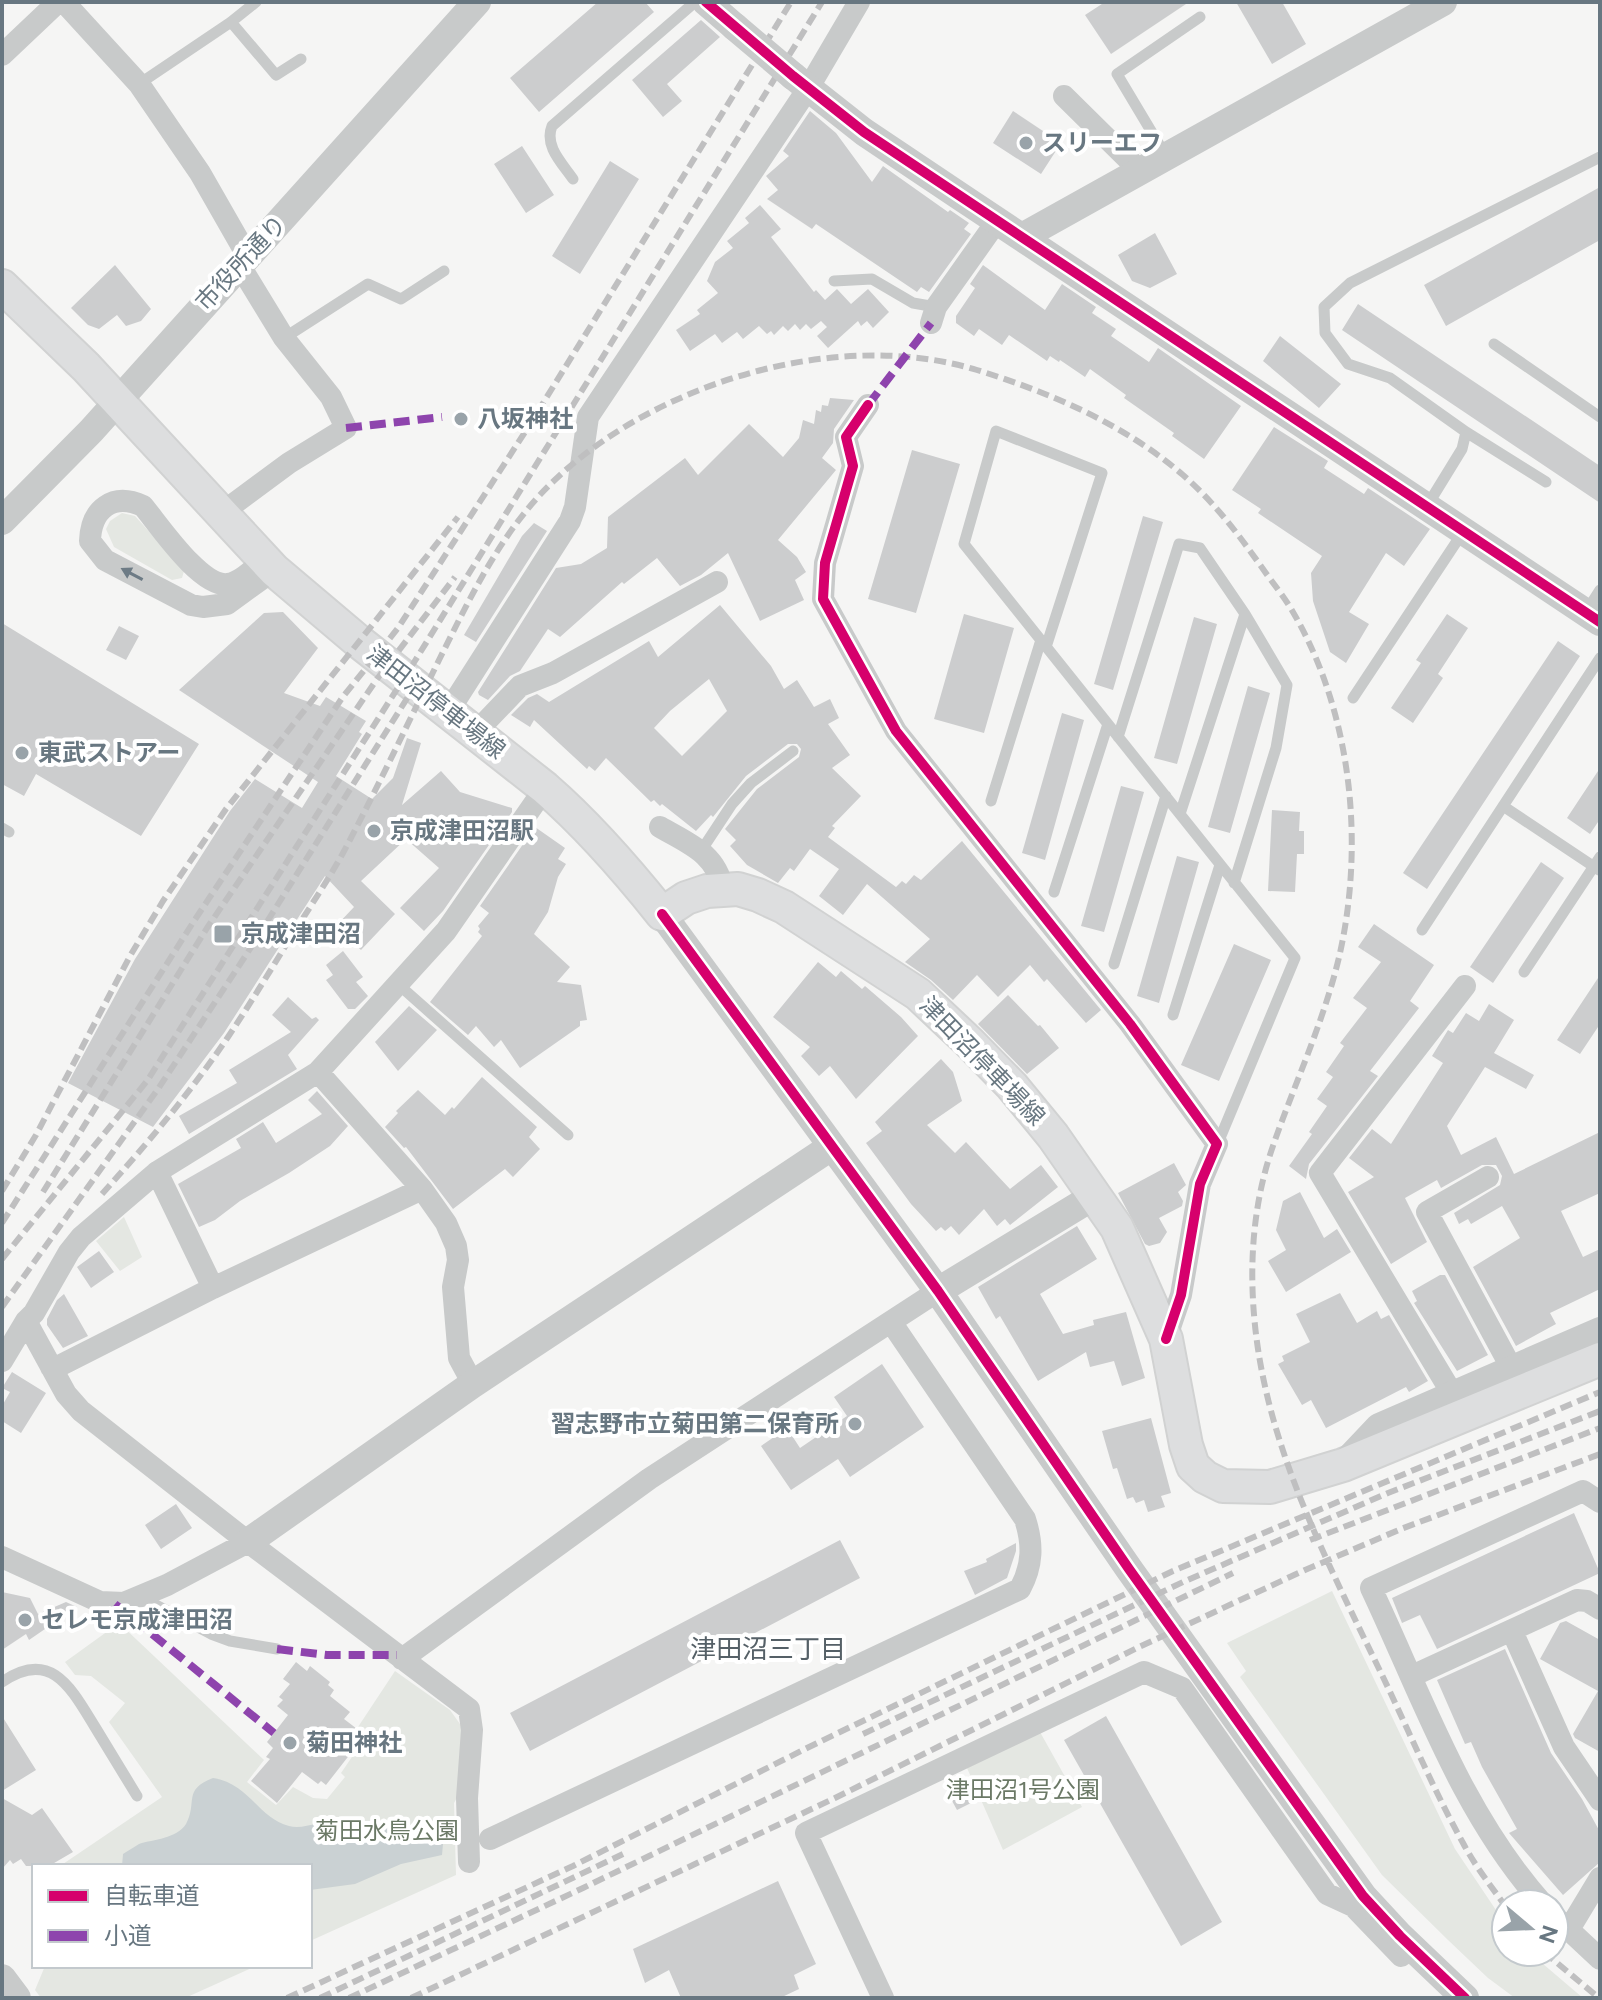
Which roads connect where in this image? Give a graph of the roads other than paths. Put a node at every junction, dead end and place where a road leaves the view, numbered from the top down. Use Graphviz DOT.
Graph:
graph roads {
  1 [pos="58,2"];
  2 [pos="64,2"];
  3 [pos="256,2"];
  4 [pos="477,2"];
  5 [pos="859,2"];
  6 [pos="1429,5"];
  7 [pos="717,9"];
  8 [pos="1200,17"];
  9 [pos="231,22"];
  10 [pos="2,55"];
  11 [pos="301,59"];
  12 [pos="801,81"];
  13 [pos="139,84"];
  14 [pos="1064,96"];
  15 [pos="1166,157"];
  16 [pos="1600,157"];
  17 [pos="1140,171"];
  18 [pos="573,179"];
  19 [pos="997,221"];
  20 [pos="1022,237"];
  21 [pos="244,262"];
  22 [pos="444,271"];
  23 [pos="834,281"];
  24 [pos="2,286"];
  25 [pos="933,315"];
  26 [pos="284,338"];
  27 [pos="1494,344"];
  28 [pos="118,400"];
  29 [pos="868,405"];
  30 [pos="1600,417"];
  31 [pos="1466,432"];
  32 [pos="1546,482"];
  33 [pos="1426,506"];
  34 [pos="220,514"];
  35 [pos="4,516"];
  36 [pos="1464,531"];
  37 [pos="269,565"];
  38 [pos="199,572"];
  39 [pos="717,582"];
  40 [pos="179,599"];
  41 [pos="1595,608"];
  42 [pos="1245,614"];
  43 [pos="1044,644"];
  44 [pos="1600,658"];
  45 [pos="1353,698"];
  46 [pos="448,712"];
  47 [pos="1108,724"];
  48 [pos="475,733"];
  49 [pos="1118,737"];
  50 [pos="793,751"];
  51 [pos="545,788"];
  52 [pos="1166,796"];
  53 [pos="991,801"];
  54 [pos="1503,806"];
  55 [pos="1180,814"];
  56 [pos="660,827"];
  57 [pos="701,851"];
  58 [pos="1220,865"];
  59 [pos="1598,865"];
  60 [pos="1234,883"];
  61 [pos="723,889"];
  62 [pos="1054,892"];
  63 [pos="662,914"];
  64 [pos="1422,930"];
  65 [pos="1114,964"];
  66 [pos="1524,972"];
  67 [pos="399,985"];
  68 [pos="1465,986"];
  69 [pos="1173,1015"];
  70 [pos="318,1072"];
  71 [pos="568,1135"];
  72 [pos="1217,1144"];
  73 [pos="831,1147"];
  74 [pos="157,1172"];
  75 [pos="1488,1177"];
  76 [pos="422,1189"];
  77 [pos="1096,1195"];
  78 [pos="213,1288"];
  79 [pos="938,1291"];
  80 [pos="26,1321"];
  81 [pos="891,1322"];
  82 [pos="1600,1331"];
  83 [pos="1166,1339"];
  84 [pos="1600,1359"];
  85 [pos="2,1361"];
  86 [pos="51,1367"];
  87 [pos="1512,1369"];
  88 [pos="473,1384"];
  89 [pos="1453,1395"];
  90 [pos="1343,1465"];
  91 [pos="1600,1502"];
  92 [pos="248,1542"];
  93 [pos="2,1557"];
  94 [pos="140,1596"];
  95 [pos="1600,1609"];
  96 [pos="1512,1631"];
  97 [pos="277,1649"];
  98 [pos="402,1659"];
  99 [pos="1412,1676"];
  100 [pos="2,1682"];
  101 [pos="137,1796"];
  102 [pos="1600,1800"];
  103 [pos="490,1839"];
  104 [pos="469,1862"];
  105 [pos="1600,1878"];
  106 [pos="1528,1888"];
  107 [pos="1570,1913"];
  108 [pos="1570,1931"];
  109 [pos="1600,1959"];
  110 [pos="2,1978"];
  111 [pos="1464,1997"];
  112 [pos="17,1998"];
  113 [pos="883,1998"];
  1 -- 10 [label="street"];
  2 -- 13 [label="street"];
  3 -- 9 [label="lane"];
  4 -- 21 [label="street, 市役所通り"];
  5 -- 12 [label="street"];
  6 -- 15 [label="street"];
  7 -- 12 [label="street, bridge"];
  7 -- 18 [label="lane"];
  8 -- 15 [label="lane"];
  9 -- 11 [label="lane"];
  9 -- 13 [label="lane"];
  12 -- 19 [label="street"];
  12 -- 46 [label="street"];
  13 -- 21 [label="street"];
  14 -- 17 [label="street"];
  15 -- 17 [label="street"];
  16 -- 31 [label="lane"];
  17 -- 20 [label="street"];
  19 -- 20 [label="street"];
  19 -- 25 [label="street"];
  20 -- 33 [label="street"];
  21 -- 26 [label="street"];
  21 -- 28 [label="street, 市役所通り"];
  22 -- 26 [label="lane"];
  23 -- 25 [label="lane"];
  24 -- 28 [label="main road, 津田沼停車場線"];
  26 -- 34 [label="street"];
  27 -- 30 [label="lane"];
  28 -- 34 [label="main road, 津田沼停車場線"];
  28 -- 35 [label="street, 市役所通り"];
  29 -- 72 [label="street"];
  31 -- 32 [label="lane"];
  31 -- 33 [label="lane"];
  33 -- 36 [label="street"];
  34 -- 37 [label="main road, 津田沼停車場線"];
  36 -- 41 [label="street"];
  36 -- 45 [label="lane"];
  37 -- 38 [label="street"];
  37 -- 40 [label="street"];
  37 -- 46 [label="main road, 津田沼停車場線"];
  38 -- 40 [label="street"];
  40 -- 38 [label="street, one-way"];
  39 -- 48 [label="street"];
  42 -- 49 [label="lane"];
  42 -- 55 [label="lane"];
  42 -- 60 [label="lane"];
  43 -- 43 [label="lane"];
  43 -- 47 [label="lane"];
  43 -- 53 [label="lane"];
  44 -- 54 [label="lane"];
  46 -- 48 [label="main road, 津田沼停車場線"];
  47 -- 49 [label="lane"];
  47 -- 62 [label="lane"];
  48 -- 51 [label="main road, 津田沼停車場線"];
  49 -- 52 [label="lane"];
  50 -- 57 [label="lane"];
  51 -- 63 [label="main road, 津田沼停車場線"];
  51 -- 67 [label="street"];
  52 -- 55 [label="lane"];
  52 -- 65 [label="lane"];
  54 -- 59 [label="lane"];
  54 -- 64 [label="lane"];
  55 -- 58 [label="lane"];
  56 -- 57 [label="street"];
  57 -- 61 [label="street"];
  58 -- 60 [label="lane"];
  58 -- 69 [label="lane"];
  59 -- 66 [label="lane"];
  60 -- 72 [label="lane"];
  61 -- 63 [label="main road, 津田沼停車場線"];
  61 -- 77 [label="main road, 津田沼停車場線"];
  63 -- 73 [label="street"];
  67 -- 70 [label="street"];
  67 -- 71 [label="lane"];
  68 -- 89 [label="street"];
  70 -- 74 [label="street"];
  70 -- 76 [label="street"];
  72 -- 83 [label="street"];
  73 -- 79 [label="street"];
  73 -- 88 [label="street"];
  74 -- 78 [label="street"];
  74 -- 80 [label="street"];
  75 -- 87 [label="street"];
  76 -- 78 [label="street"];
  76 -- 88 [label="street"];
  77 -- 79 [label="street"];
  77 -- 83 [label="main road, 津田沼停車場線"];
  78 -- 86 [label="street"];
  79 -- 81 [label="street"];
  79 -- 111 [label="street"];
  80 -- 85 [label="street"];
  80 -- 86 [label="street"];
  81 -- 98 [label="street"];
  81 -- 103 [label="street"];
  82 -- 87 [label="street"];
  83 -- 90 [label="main road, 津田沼停車場線"];
  84 -- 90 [label="main road, 津田沼停車場線"];
  86 -- 92 [label="street"];
  87 -- 89 [label="street"];
  88 -- 92 [label="street"];
  89 -- 90 [label="street"];
  91 -- 99 [label="street"];
  92 -- 94 [label="street"];
  92 -- 98 [label="street"];
  93 -- 94 [label="street"];
  94 -- 97 [label="lane"];
  95 -- 96 [label="street"];
  96 -- 99 [label="street"];
  96 -- 102 [label="street"];
  98 -- 104 [label="street"];
  99 -- 106 [label="street"];
  100 -- 101 [label="lane"];
  105 -- 107 [label="street"];
  108 -- 109 [label="street"];
  110 -- 112 [label="street"];
  111 -- 113 [label="street"];
}
